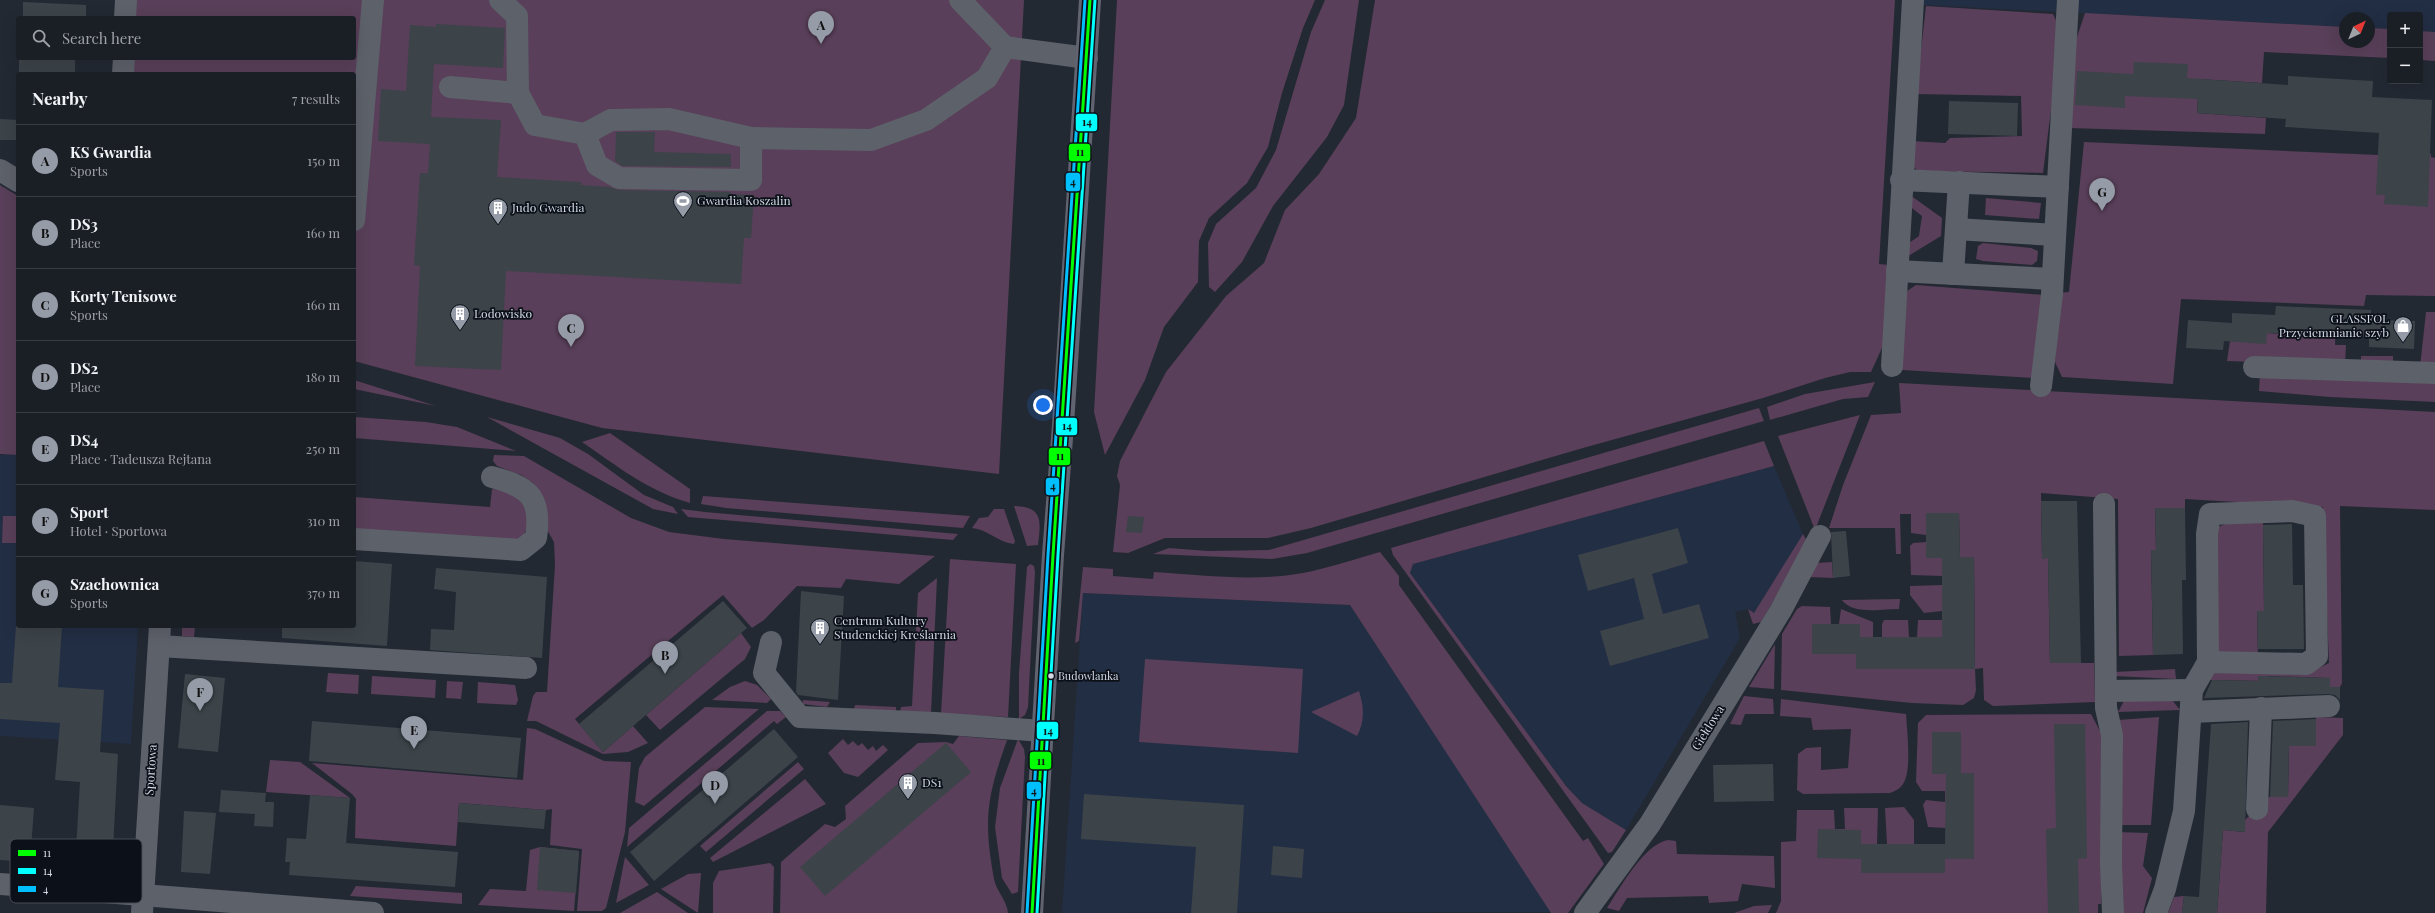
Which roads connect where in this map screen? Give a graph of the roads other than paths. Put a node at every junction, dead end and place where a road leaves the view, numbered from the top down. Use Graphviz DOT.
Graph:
graph roads {
  1 [pos="126,0"];
  2 [pos="373,0"];
  3 [pos="500,0"];
  4 [pos="960,0"];
  5 [pos="1090,0"];
  6 [pos="1913,0"];
  7 [pos="2068,0"];
  8 [pos="126,16"];
  9 [pos="1006,47"];
  10 [pos="1087,58"];
  11 [pos="124,60"];
  12 [pos="123,72"];
  13 [pos="450,87"];
  14 [pos="518,93"];
  15 [pos="584,134"];
  16 [pos="751,138"];
  17 [pos="0,170"];
  18 [pos="16,180"];
  19 [pos="1901,180"];
  20 [pos="1959,182"];
  21 [pos="2058,187"];
  22 [pos="356,197"];
  23 [pos="1956,229"];
  24 [pos="2055,235"];
  25 [pos="1897,271"];
  26 [pos="1953,274"];
  27 [pos="2052,278"];
  28 [pos="1892,366"];
  29 [pos="2254,367"];
  30 [pos="2435,373"];
  31 [pos="2041,386"];
  32 [pos="492,477"];
  33 [pos="2104,504"];
  34 [pos="1820,536"];
  35 [pos="356,539"];
  36 [pos="159,636"];
  37 [pos="771,642"];
  38 [pos="2208,662"];
  39 [pos="526,668"];
  40 [pos="2192,690"];
  41 [pos="2106,691"];
  42 [pos="2329,706"];
  43 [pos="2261,708"];
  44 [pos="2191,712"];
  45 [pos="1042,730"];
  46 [pos="2257,809"];
  47 [pos="0,884"];
  48 [pos="10,885"];
  49 [pos="143,904"];
  50 [pos="373,913"];
  51 [pos="1032,913"];
  52 [pos="1585,913"];
  53 [pos="2113,913"];
  54 [pos="2156,913"];
  1 -- 8 [label="street"];
  2 -- 22 [label="street"];
  3 -- 14 [label="street"];
  4 -- 9 [label="street"];
  5 -- 10 [label="main road"];
  6 -- 19 [label="street"];
  7 -- 21 [label="street"];
  9 -- 10 [label="street"];
  9 -- 16 [label="street"];
  10 -- 45 [label="main road"];
  11 -- 12 [label="street"];
  13 -- 14 [label="street"];
  14 -- 15 [label="street"];
  15 -- 16 [label="street"];
  15 -- 16 [label="street"];
  17 -- 18 [label="street"];
  19 -- 20 [label="street"];
  19 -- 25 [label="street"];
  20 -- 21 [label="street"];
  20 -- 23 [label="street"];
  21 -- 24 [label="street"];
  23 -- 24 [label="street"];
  23 -- 26 [label="street"];
  24 -- 27 [label="street"];
  25 -- 26 [label="street"];
  25 -- 28 [label="street"];
  26 -- 27 [label="street"];
  27 -- 31 [label="street"];
  29 -- 30 [label="street"];
  32 -- 35 [label="street"];
  33 -- 41 [label="street"];
  34 -- 52 [label="street, Giełdowa"];
  36 -- 39 [label="street"];
  36 -- 49 [label="street, Sportowa"];
  37 -- 45 [label="street"];
  38 -- 38 [label="street"];
  38 -- 40 [label="street"];
  40 -- 41 [label="street"];
  40 -- 44 [label="street"];
  41 -- 53 [label="street"];
  42 -- 43 [label="street"];
  43 -- 44 [label="street"];
  43 -- 46 [label="street"];
  44 -- 54 [label="street"];
  45 -- 51 [label="main road"];
  47 -- 48 [label="street"];
  49 -- 50 [label="street"];
}
